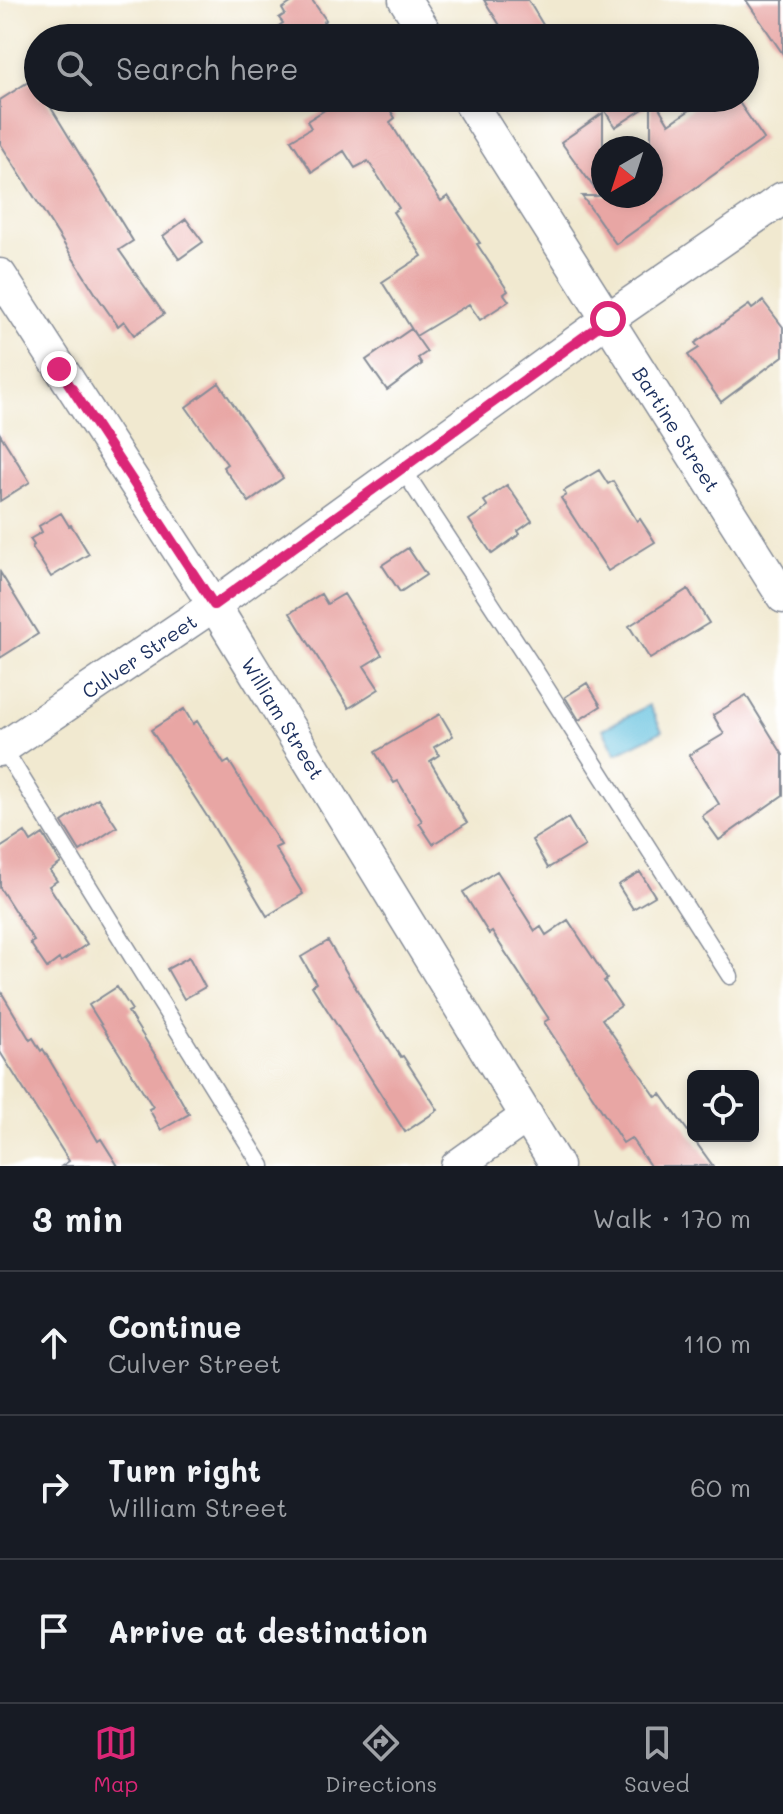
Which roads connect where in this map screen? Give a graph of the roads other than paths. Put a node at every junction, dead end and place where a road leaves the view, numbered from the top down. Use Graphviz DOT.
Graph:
graph roads {
  1 [pos="405,0"];
  2 [pos="420,24"];
  3 [pos="476,112"];
  4 [pos="783,198"];
  5 [pos="0,275"];
  6 [pos="608,319"];
  7 [pos="402,468"];
  8 [pos="783,597"];
  9 [pos="214,605"];
  10 [pos="2,749"];
  11 [pos="730,976"];
  12 [pos="527,1116"];
  13 [pos="262,1166"];
  14 [pos="457,1166"];
  15 [pos="557,1166"];
  1 -- 2 [label="street"];
  3 -- 6 [label="street, Bartine Street"];
  4 -- 6 [label="street, Culver Street"];
  5 -- 9 [label="street, William Street"];
  6 -- 7 [label="street, Culver Street"];
  6 -- 8 [label="street, Bartine Street"];
  7 -- 9 [label="street, Culver Street"];
  7 -- 11 [label="lane"];
  9 -- 10 [label="street, Culver Street"];
  9 -- 12 [label="street, William Street"];
  10 -- 13 [label="lane"];
  12 -- 14 [label="street"];
  12 -- 15 [label="street, William Street"];
}
